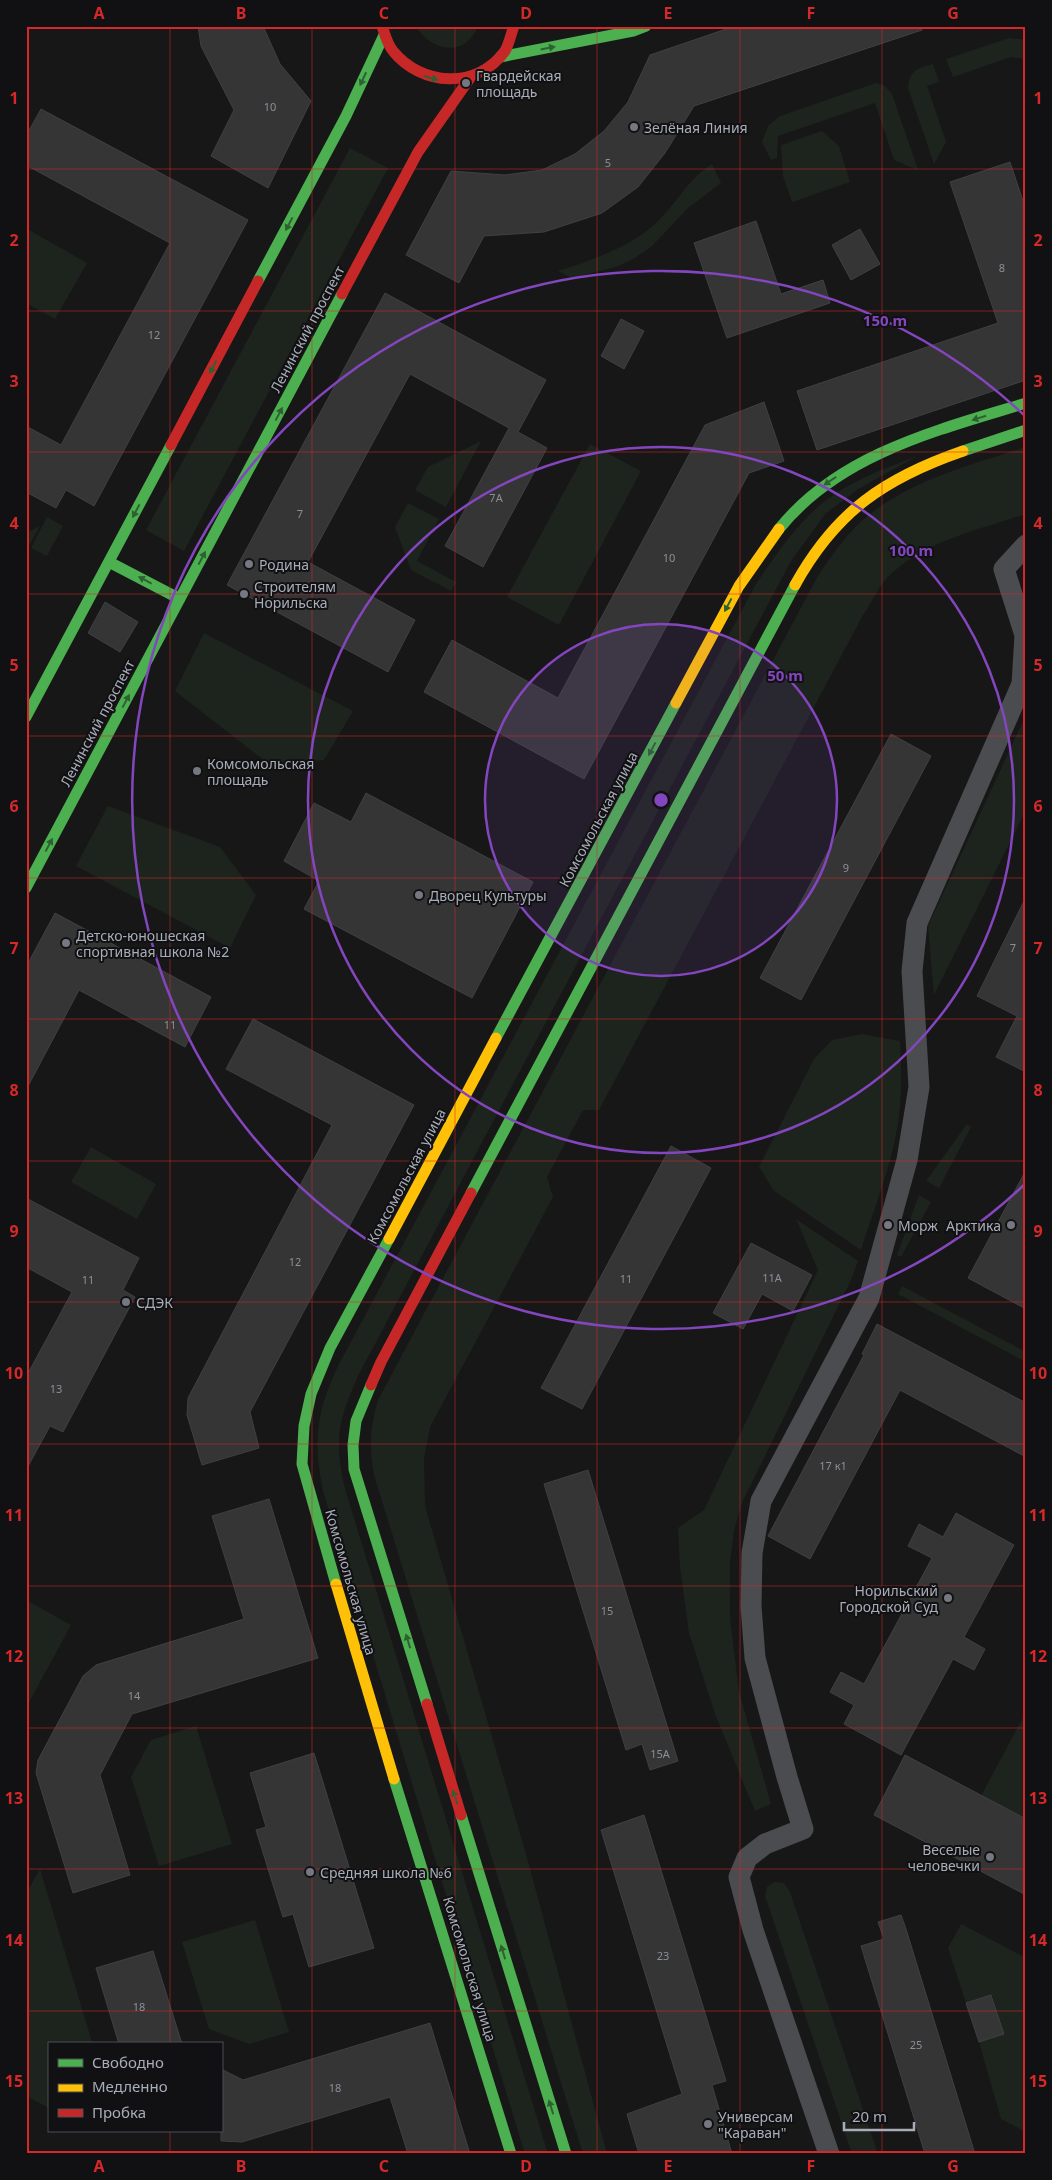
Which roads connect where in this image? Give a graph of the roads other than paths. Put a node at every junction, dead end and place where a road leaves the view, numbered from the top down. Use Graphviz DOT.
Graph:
graph roads {
  1 [pos="514,26"];
  2 [pos="646,26"];
  3 [pos="383,31"];
  4 [pos="500,57"];
  5 [pos="470,78"];
  6 [pos="1026,403"];
  7 [pos="1026,430"];
  8 [pos="1026,545"];
  9 [pos="109,562"];
  10 [pos="180,599"];
  11 [pos="26,717"];
  12 [pos="26,888"];
  13 [pos="511,2154"];
  14 [pos="566,2154"];
  15 [pos="829,2154"];
  1 -- 4 [label="street"];
  4 -- 2 [label="street, one-way"];
  3 -- 5 [label="street, one-way"];
  3 -- 9 [label="street, one-way"];
  4 -- 5 [label="street"];
  10 -- 5 [label="street, Ленинский проспект, one-way"];
  6 -- 13 [label="street, Комсомольская улица, one-way"];
  14 -- 7 [label="street, one-way"];
  8 -- 15 [label="street"];
  10 -- 9 [label="street, one-way"];
  9 -- 11 [label="street"];
  12 -- 10 [label="street, Ленинский проспект, one-way"];
}
